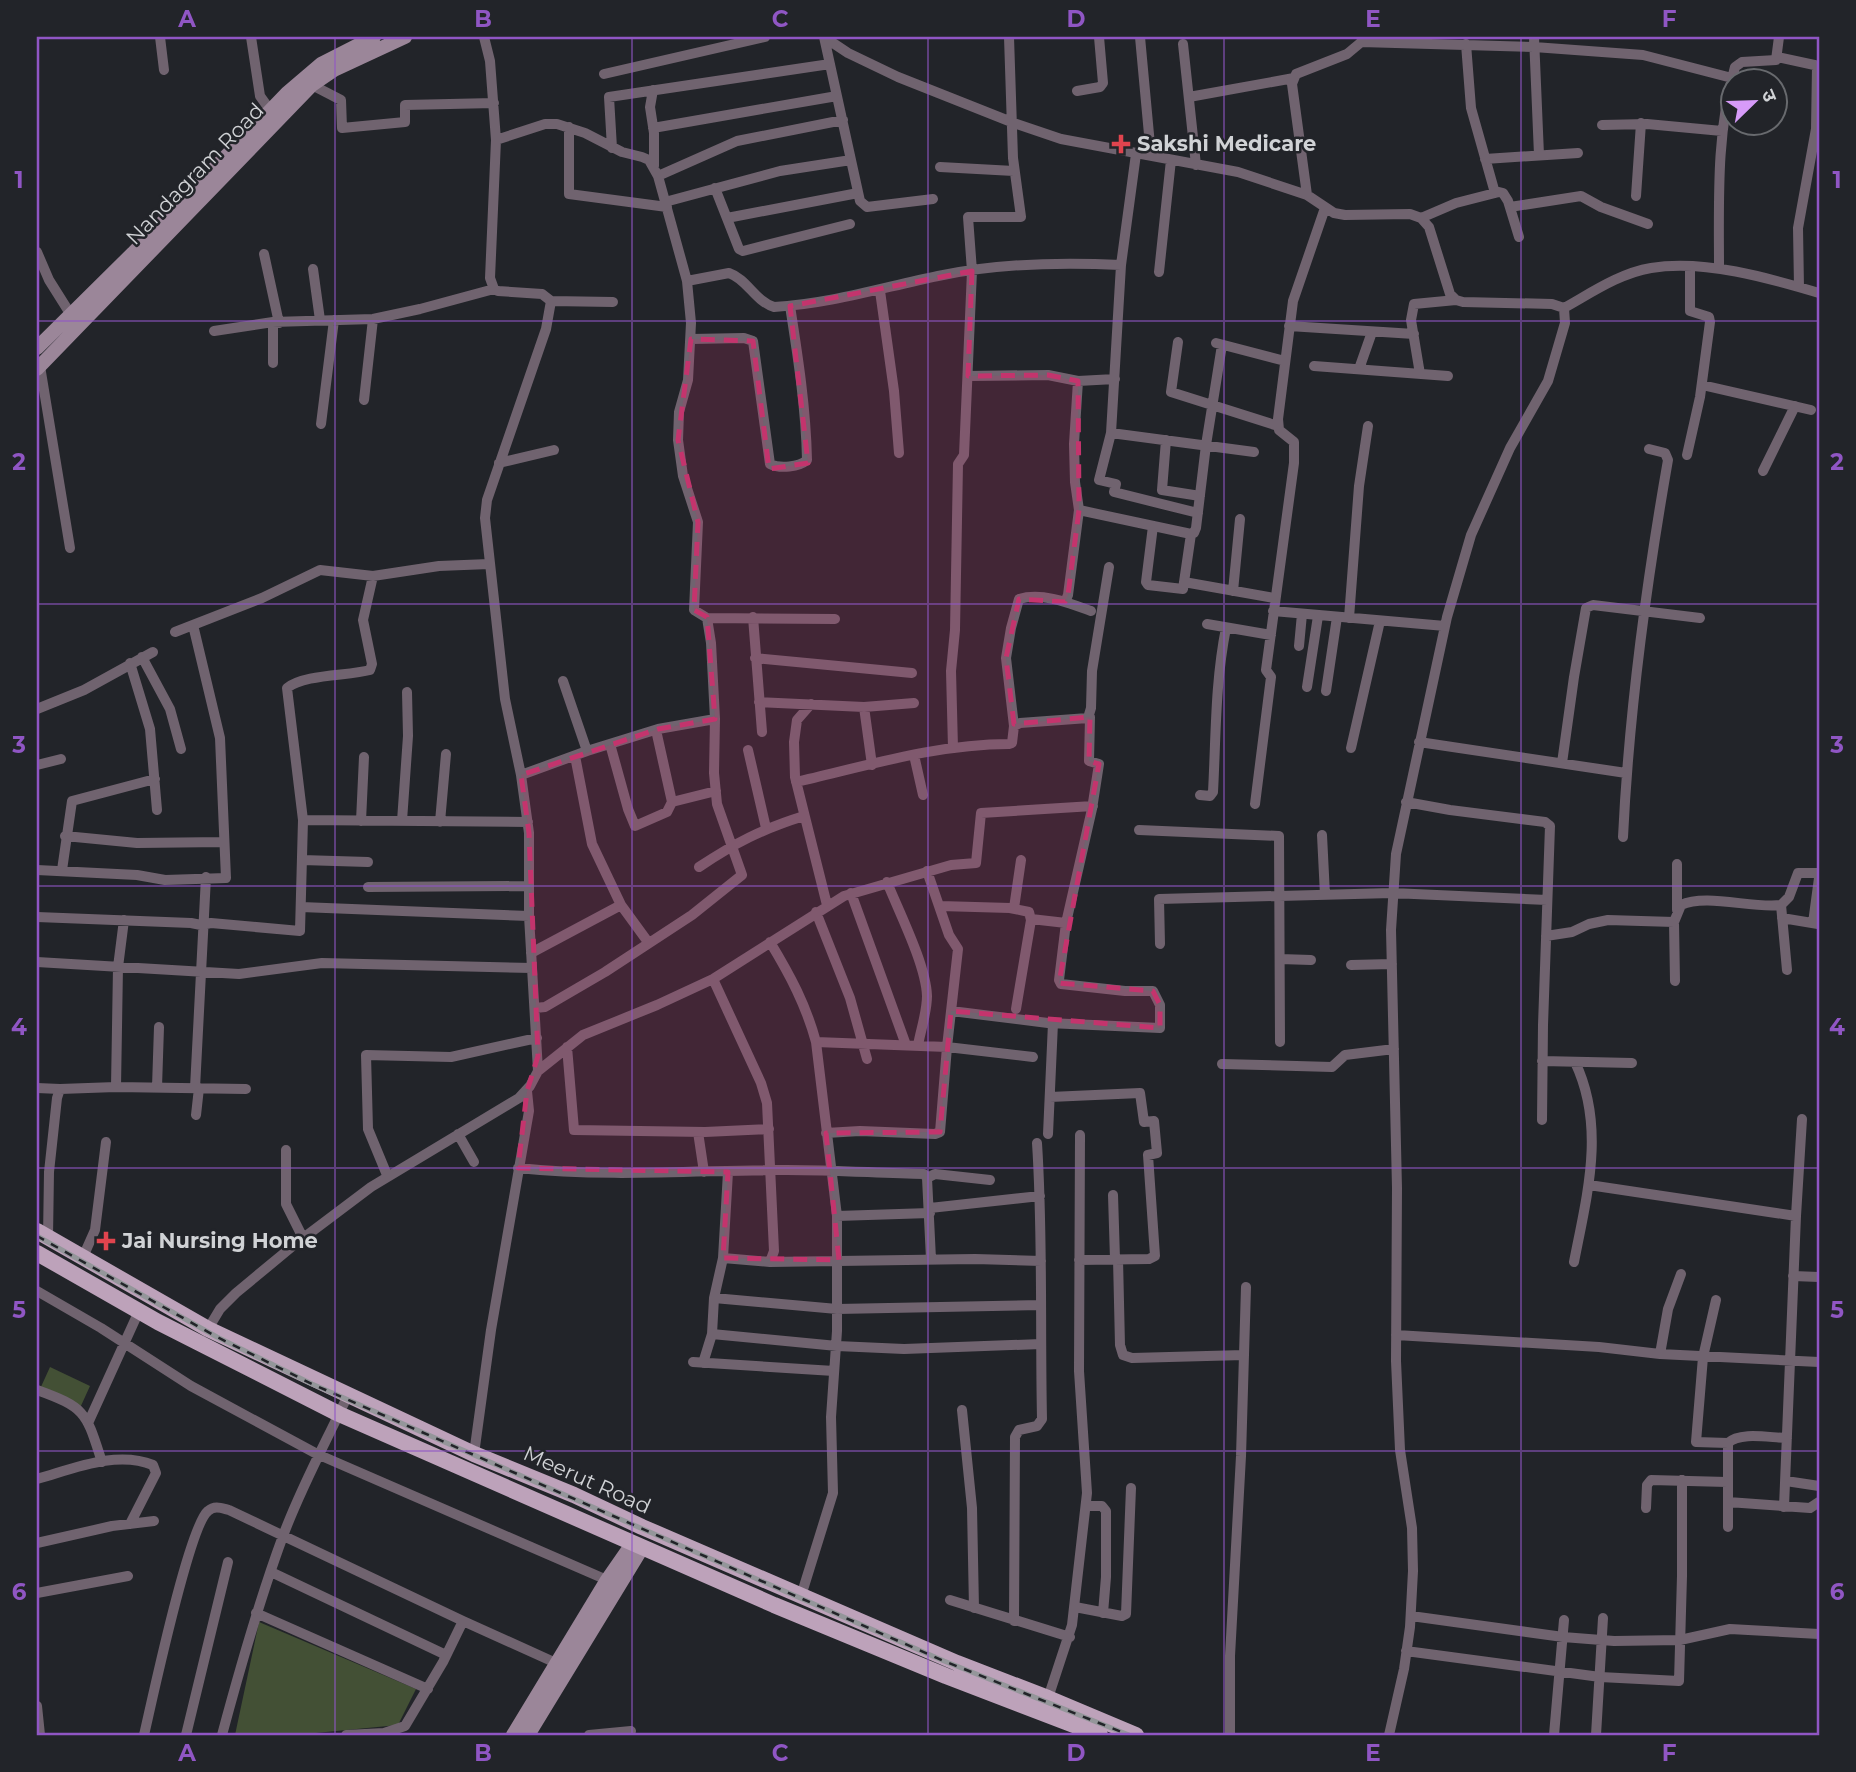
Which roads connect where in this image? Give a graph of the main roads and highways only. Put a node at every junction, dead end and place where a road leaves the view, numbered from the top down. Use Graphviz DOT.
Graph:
graph roads {
  1 [pos="42,1234"];
  2 [pos="37,1255"];
  3 [pos="647,1529"];
  4 [pos="637,1546"];
  5 [pos="1100,1735"];
  6 [pos="1136,1735"];
  1 -- 3 [label="main road, Meerut Road"];
  2 -- 4 [label="main road, Meerut Road"];
  3 -- 4 [label="main road"];
  3 -- 6 [label="main road, Meerut Road"];
  4 -- 5 [label="main road, Meerut Road"];
}
